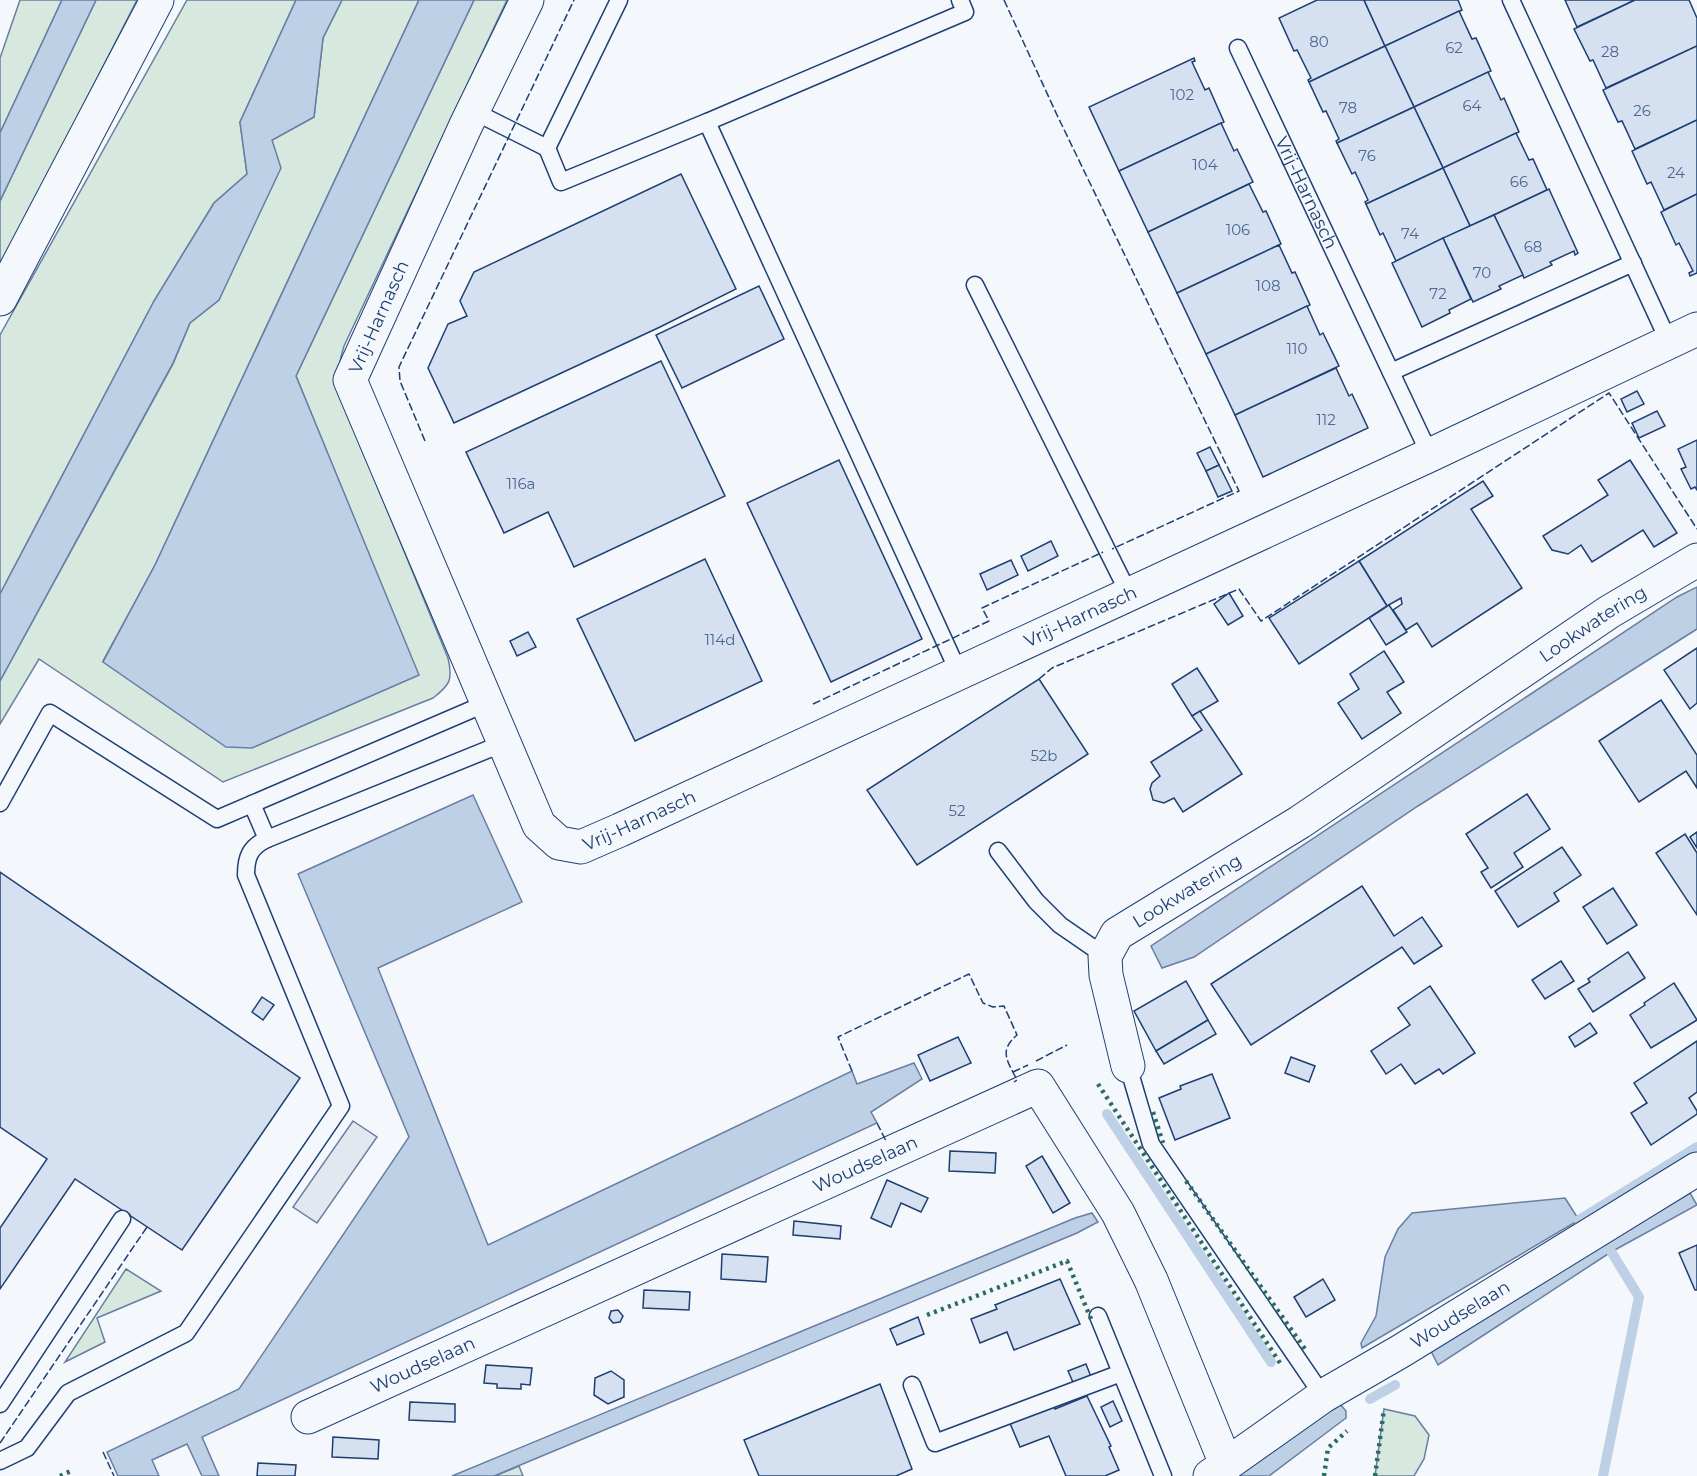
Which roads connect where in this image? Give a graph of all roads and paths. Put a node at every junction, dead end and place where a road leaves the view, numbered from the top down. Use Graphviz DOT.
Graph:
graph roads {
  1 [pos="157,0"];
  2 [pos="527,0"];
  3 [pos="619,0"];
  4 [pos="960,0"];
  5 [pos="1510,0"];
  6 [pos="1238,48"];
  7 [pos="473,111"];
  8 [pos="707,122"];
  9 [pos="547,148"];
  10 [pos="1633,263"];
  11 [pos="975,285"];
  12 [pos="0,299"];
  13 [pos="1683,335"];
  14 [pos="1391,372"];
  15 [pos="1430,455"];
  16 [pos="1697,561"];
  17 [pos="1129,594"];
  18 [pos="959,673"];
  19 [pos="487,703"];
  20 [pos="504,743"];
  21 [pos="0,803"];
  22 [pos="252,804"];
  23 [pos="267,839"];
  24 [pos="998,851"];
  25 [pos="1105,956"];
  26 [pos="1128,1066"];
  27 [pos="1695,1175"];
  28 [pos="122,1219"];
  29 [pos="1098,1316"];
  30 [pos="1121,1373"];
  31 [pos="912,1385"];
  32 [pos="1323,1396"];
  33 [pos="0,1404"];
  34 [pos="308,1417"];
  35 [pos="0,1461"];
  36 [pos="1218,1470"];
  37 [pos="1163,1476"];
  1 -- 12 [label="main road"];
  2 -- 7 [label="main road, Vrij-Harnasch"];
  3 -- 9 [label="lane"];
  4 -- 8 [label="lane"];
  5 -- 10 [label="lane, Vrij-Harnasch"];
  6 -- 14 [label="lane, Vrij-Harnasch"];
  7 -- 9 [label="lane"];
  7 -- 19 [label="main road, Vrij-Harnasch"];
  8 -- 9 [label="lane"];
  8 -- 18 [label="lane"];
  10 -- 13 [label="lane, Vrij-Harnasch"];
  10 -- 14 [label="lane"];
  11 -- 17 [label="lane"];
  13 -- 15 [label="main road, Vrij-Harnasch"];
  14 -- 15 [label="lane, Vrij-Harnasch"];
  15 -- 17 [label="main road, Vrij-Harnasch"];
  16 -- 25 [label="main road, Lookwatering"];
  17 -- 18 [label="main road, Vrij-Harnasch"];
  18 -- 20 [label="main road, Vrij-Harnasch"];
  19 -- 20 [label="main road, Vrij-Harnasch"];
  19 -- 22 [label="lane"];
  20 -- 23 [label="lane"];
  21 -- 22 [label="lane"];
  22 -- 23 [label="lane"];
  23 -- 35 [label="lane"];
  24 -- 25 [label="lane"];
  25 -- 26 [label="main road"];
  26 -- 32 [label="lane"];
  27 -- 32 [label="main road, Woudselaan"];
  28 -- 33 [label="lane"];
  29 -- 30 [label="lane"];
  30 -- 31 [label="lane"];
  30 -- 37 [label="lane"];
  32 -- 36 [label="main road, Woudselaan"];
  34 -- 36 [label="main road, Woudselaan"];
}
